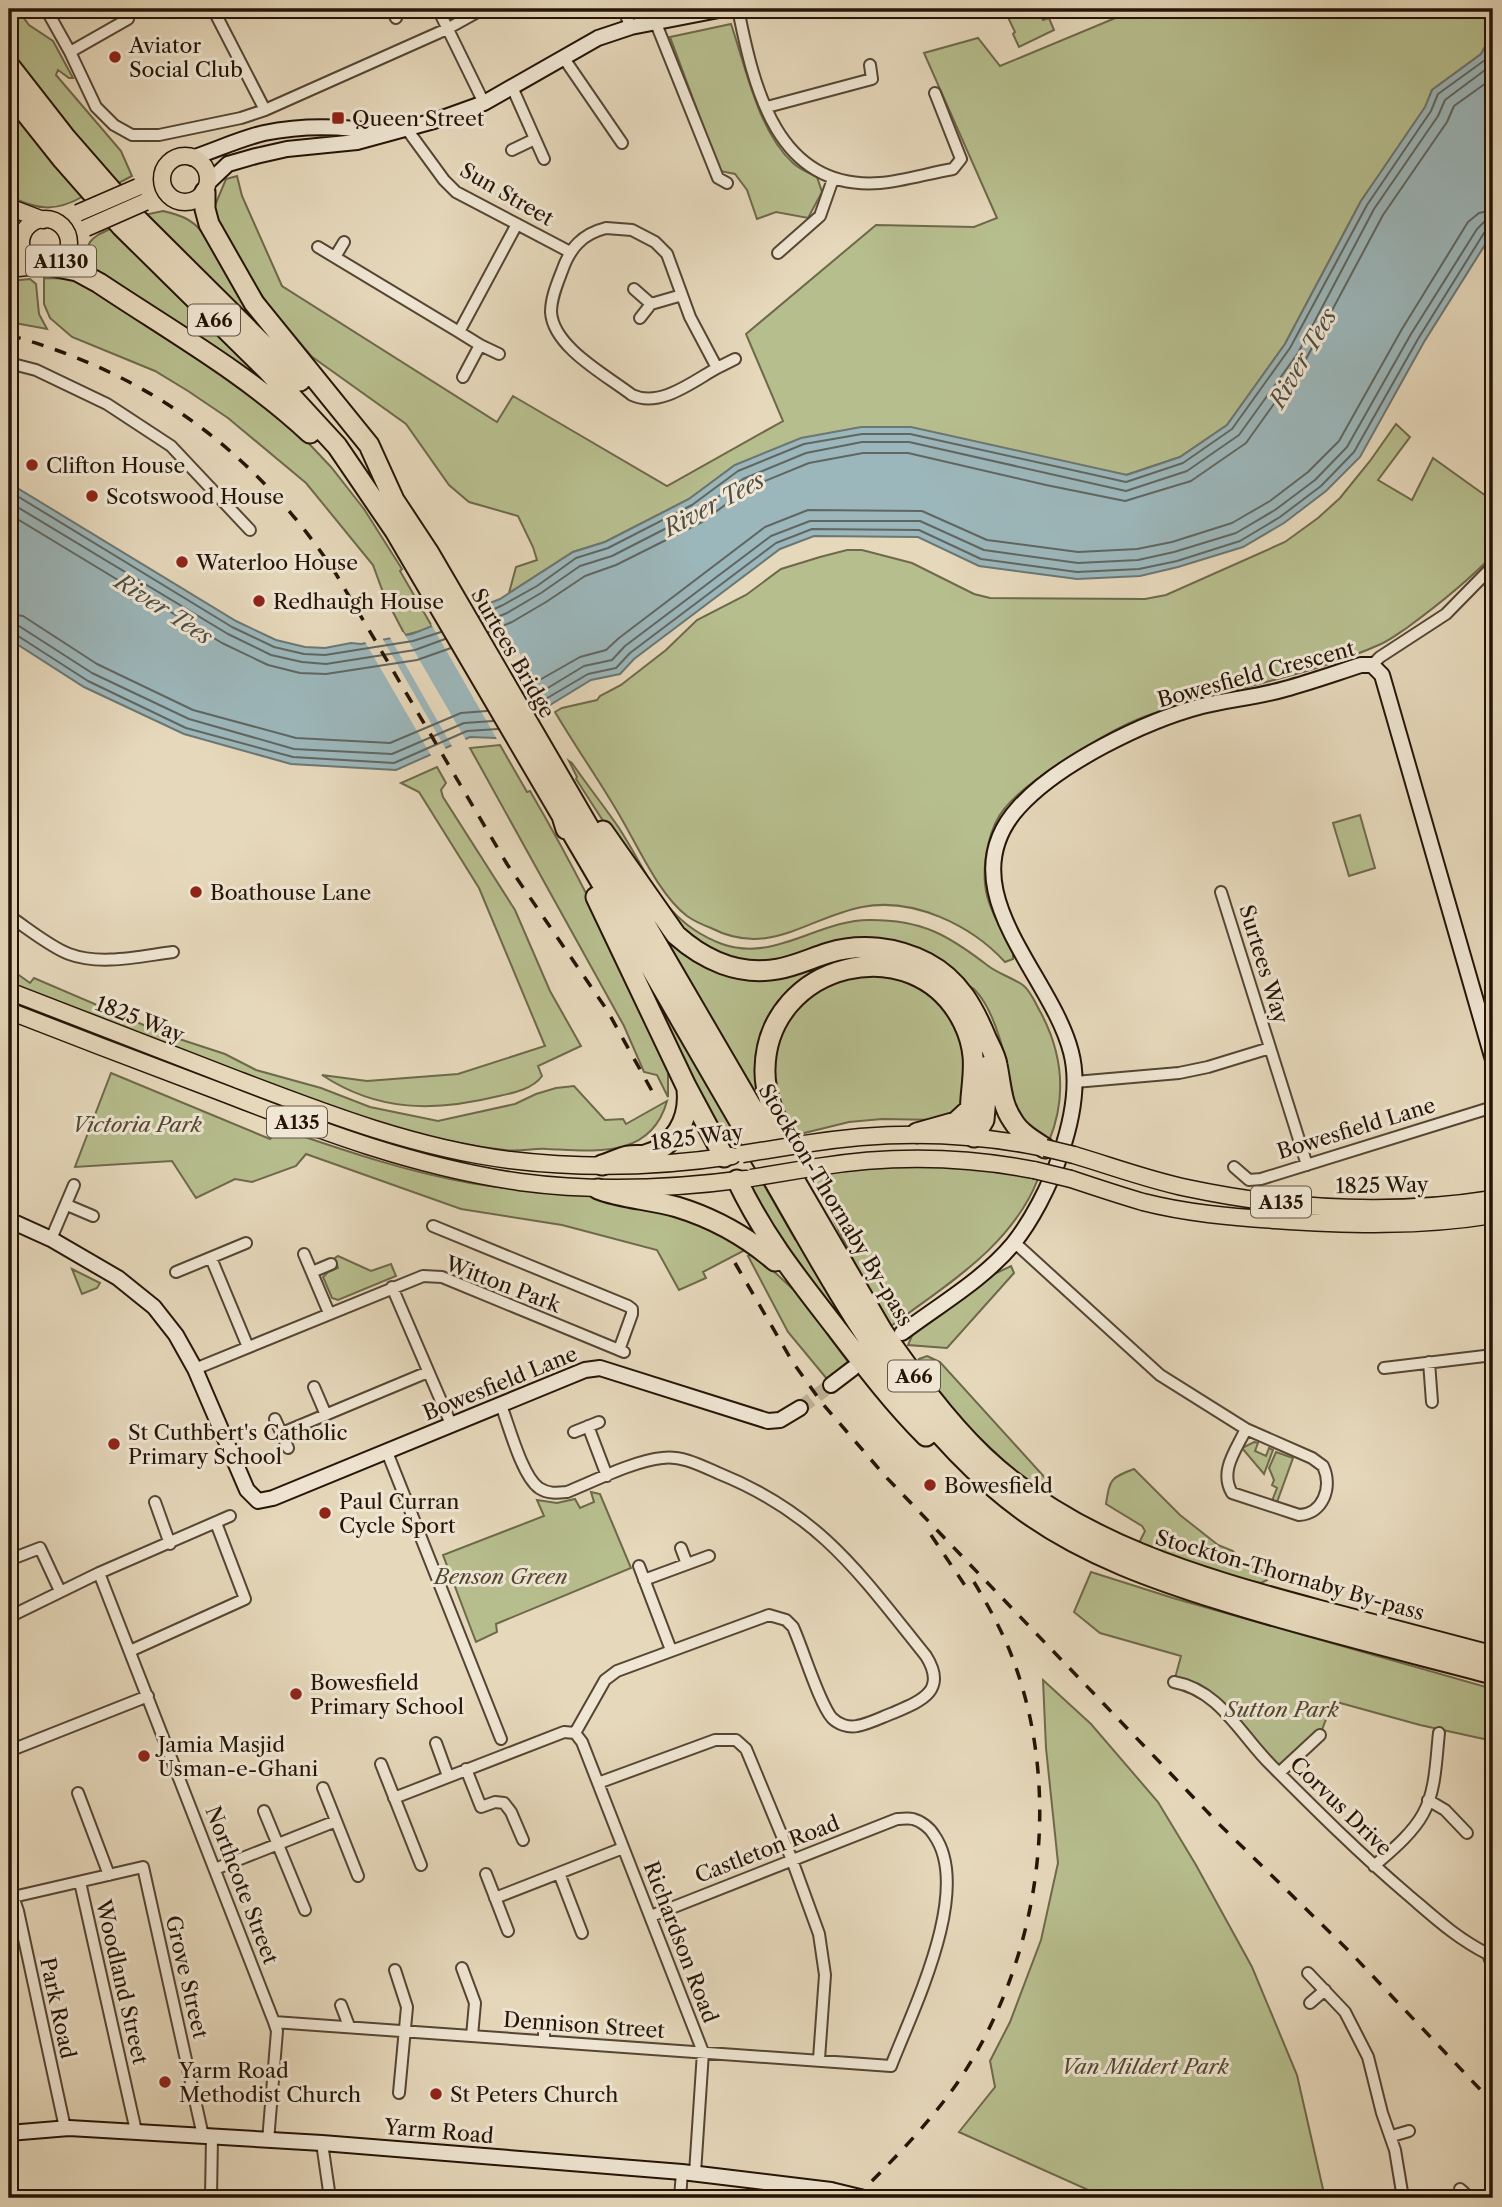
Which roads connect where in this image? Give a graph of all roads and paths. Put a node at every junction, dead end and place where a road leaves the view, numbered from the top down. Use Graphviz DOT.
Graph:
graph roads {
  1 [pos="46,9"];
  2 [pos="213,9"];
  3 [pos="438,9"];
  4 [pos="483,9"];
  5 [pos="623,9"];
  6 [pos="724,9"];
  7 [pos="738,9"];
  8 [pos="708,10"];
  9 [pos="128,19"];
  10 [pos="655,22"];
  11 [pos="631,27"];
  12 [pos="447,29"];
  13 [pos="70,52"];
  14 [pos="563,57"];
  15 [pos="9,65"];
  16 [pos="870,65"];
  17 [pos="512,87"];
  18 [pos="9,92"];
  19 [pos="935,93"];
  20 [pos="484,103"];
  21 [pos="767,107"];
  22 [pos="265,110"];
  23 [pos="406,128"];
  24 [pos="385,133"];
  25 [pos="535,139"];
  26 [pos="622,143"];
  27 [pos="512,150"];
  28 [pos="192,158"];
  29 [pos="544,159"];
  30 [pos="164,171"];
  31 [pos="833,179"];
  32 [pos="727,183"];
  33 [pos="206,187"];
  34 [pos="172,198"];
  35 [pos="9,207"];
  36 [pos="48,220"];
  37 [pos="517,224"];
  38 [pos="344,243"];
  39 [pos="68,244"];
  40 [pos="318,247"];
  41 [pos="570,252"];
  42 [pos="778,253"];
  43 [pos="335,257"];
  44 [pos="44,266"];
  45 [pos="9,269"];
  46 [pos="634,289"];
  47 [pos="682,295"];
  48 [pos="651,304"];
  49 [pos="640,318"];
  50 [pos="459,332"];
  51 [pos="480,345"];
  52 [pos="499,354"];
  53 [pos="735,359"];
  54 [pos="9,363"];
  55 [pos="717,368"];
  56 [pos="463,377"];
  57 [pos="394,500"];
  58 [pos="250,530"];
  59 [pos="418,557"];
  60 [pos="1493,566"];
  61 [pos="1372,665"];
  62 [pos="550,780"];
  63 [pos="562,816"];
  64 [pos="1221,892"];
  65 [pos="9,916"];
  66 [pos="173,952"];
  67 [pos="9,991"];
  68 [pos="9,1011"];
  69 [pos="987,1039"];
  70 [pos="1270,1048"];
  71 [pos="1493,1060"];
  72 [pos="1075,1082"];
  73 [pos="686,1086"];
  74 [pos="1493,1107"];
  75 [pos="970,1109"];
  76 [pos="917,1133"];
  77 [pos="974,1137"];
  78 [pos="1045,1148"];
  79 [pos="733,1156"];
  80 [pos="970,1161"];
  81 [pos="1307,1165"];
  82 [pos="602,1166"];
  83 [pos="1234,1167"];
  84 [pos="744,1179"];
  85 [pos="74,1185"];
  86 [pos="598,1188"];
  87 [pos="1493,1199"];
  88 [pos="67,1205"];
  89 [pos="1493,1215"];
  90 [pos="93,1216"];
  91 [pos="9,1220"];
  92 [pos="433,1226"];
  93 [pos="51,1239"];
  94 [pos="1014,1242"];
  95 [pos="246,1243"];
  96 [pos="837,1253"];
  97 [pos="304,1254"];
  98 [pos="211,1258"];
  99 [pos="331,1264"];
  100 [pos="176,1272"];
  101 [pos="312,1272"];
  102 [pos="803,1285"];
  103 [pos="392,1287"];
  104 [pos="329,1313"];
  105 [pos="902,1333"];
  106 [pos="248,1347"];
  107 [pos="1493,1355"];
  108 [pos="1429,1362"];
  109 [pos="195,1368"];
  110 [pos="1384,1368"];
  111 [pos="852,1369"];
  112 [pos="428,1372"];
  113 [pos="831,1385"];
  114 [pos="314,1387"];
  115 [pos="1432,1402"];
  116 [pos="501,1405"];
  117 [pos="800,1408"];
  118 [pos="326,1415"];
  119 [pos="275,1419"];
  120 [pos="599,1422"];
  121 [pos="451,1424"];
  122 [pos="588,1426"];
  123 [pos="1246,1429"];
  124 [pos="573,1432"];
  125 [pos="282,1433"];
  126 [pos="288,1448"];
  127 [pos="387,1452"];
  128 [pos="607,1476"];
  129 [pos="155,1502"];
  130 [pos="230,1516"];
  131 [pos="1031,1516"];
  132 [pos="216,1523"];
  133 [pos="170,1544"];
  134 [pos="681,1548"];
  135 [pos="709,1556"];
  136 [pos="9,1560"];
  137 [pos="687,1564"];
  138 [pos="639,1566"];
  139 [pos="99,1573"];
  140 [pos="644,1580"];
  141 [pos="60,1591"];
  142 [pos="9,1617"];
  143 [pos="671,1650"];
  144 [pos="130,1651"];
  145 [pos="1493,1656"];
  146 [pos="1493,1674"];
  147 [pos="1174,1682"];
  148 [pos="148,1696"];
  149 [pos="576,1733"];
  150 [pos="1439,1733"];
  151 [pos="1320,1735"];
  152 [pos="501,1739"];
  153 [pos="436,1743"];
  154 [pos="9,1751"];
  155 [pos="381,1763"];
  156 [pos="466,1769"];
  157 [pos="1279,1773"];
  158 [pos="448,1776"];
  159 [pos="597,1783"];
  160 [pos="323,1788"];
  161 [pos="78,1793"];
  162 [pos="394,1798"];
  163 [pos="1427,1800"];
  164 [pos="264,1811"];
  165 [pos="336,1821"];
  166 [pos="1467,1833"];
  167 [pos="523,1840"];
  168 [pos="278,1843"];
  169 [pos="623,1848"];
  170 [pos="792,1860"];
  171 [pos="421,1864"];
  172 [pos="1374,1866"];
  173 [pos="215,1869"];
  174 [pos="559,1873"];
  175 [pos="486,1874"];
  176 [pos="109,1875"];
  177 [pos="358,1876"];
  178 [pos="80,1882"];
  179 [pos="9,1885"];
  180 [pos="13,1897"];
  181 [pos="495,1898"];
  182 [pos="305,1910"];
  183 [pos="13,1912"];
  184 [pos="651,1916"];
  185 [pos="508,1931"];
  186 [pos="582,1933"];
  187 [pos="1493,1941"];
  188 [pos="1488,1954"];
  189 [pos="462,1968"];
  190 [pos="1493,1968"];
  191 [pos="395,1970"];
  192 [pos="1308,1973"];
  193 [pos="1325,1990"];
  194 [pos="1310,2003"];
  195 [pos="341,2005"];
  196 [pos="274,2022"];
  197 [pos="544,2025"];
  198 [pos="349,2026"];
  199 [pos="406,2031"];
  200 [pos="472,2036"];
  201 [pos="544,2041"];
  202 [pos="703,2052"];
  203 [pos="819,2059"];
  204 [pos="891,2066"];
  205 [pos="400,2094"];
  206 [pos="65,2128"];
  207 [pos="136,2131"];
  208 [pos="1409,2131"];
  209 [pos="9,2133"];
  210 [pos="207,2136"];
  211 [pos="1392,2136"];
  212 [pos="268,2140"];
  213 [pos="322,2143"];
  214 [pos="689,2173"];
  215 [pos="1460,2189"];
  216 [pos="211,2198"];
  217 [pos="330,2198"];
  218 [pos="680,2198"];
  219 [pos="864,2198"];
  220 [pos="1403,2198"];
  221 [pos="1470,2198"];
  1 -- 13 [label="street"];
  2 -- 22 [label="street"];
  3 -- 12 [label="street"];
  4 -- 12 [label="street"];
  5 -- 11 [label="street"];
  6 -- 8 [label="street"];
  7 -- 21 [label="street"];
  8 -- 10 [label="street"];
  9 -- 13 [label="street"];
  10 -- 11 [label="street"];
  10 -- 32 [label="street"];
  11 -- 14 [label="street"];
  12 -- 20 [label="street"];
  12 -- 22 [label="street"];
  13 -- 22 [label="street"];
  14 -- 17 [label="street"];
  14 -- 26 [label="street"];
  15 -- 57 [label="highway, A66"];
  16 -- 21 [label="street"];
  17 -- 20 [label="street"];
  17 -- 25 [label="street"];
  18 -- 59 [label="highway, A66"];
  19 -- 31 [label="street"];
  20 -- 23 [label="street"];
  21 -- 31 [label="street"];
  23 -- 24 [label="street"];
  23 -- 37 [label="street, Sun Street"];
  24 -- 28 [label="street"];
  24 -- 33 [label="street"];
  25 -- 27 [label="street"];
  25 -- 29 [label="street"];
  28 -- 30 [label="main road, A1130"];
  28 -- 33 [label="main road"];
  30 -- 34 [label="main road"];
  30 -- 36 [label="main road, A1130, bridge"];
  31 -- 42 [label="street"];
  33 -- 34 [label="main road, A1130"];
  33 -- 57 [label="highway, A66"];
  34 -- 39 [label="main road, A1130, bridge"];
  35 -- 36 [label="main road, A1130"];
  36 -- 39 [label="main road, A1130"];
  36 -- 44 [label="main road, A1130"];
  37 -- 41 [label="street, Sun Street"];
  37 -- 50 [label="street"];
  38 -- 43 [label="street"];
  39 -- 44 [label="main road, A1130"];
  40 -- 43 [label="street"];
  41 -- 47 [label="street"];
  41 -- 55 [label="street"];
  43 -- 50 [label="street"];
  44 -- 45 [label="main road, A1130"];
  44 -- 59 [label="highway"];
  46 -- 48 [label="street"];
  47 -- 48 [label="street"];
  47 -- 55 [label="street"];
  48 -- 49 [label="street"];
  50 -- 51 [label="street"];
  51 -- 52 [label="street"];
  51 -- 56 [label="street"];
  53 -- 55 [label="street"];
  54 -- 58 [label="street"];
  57 -- 59 [label="highway, A66"];
  59 -- 62 [label="highway, Surtees Bridge / A66"];
  60 -- 61 [label="street, Bowesfield Crescent"];
  61 -- 71 [label="street, Bowesfield Crescent"];
  61 -- 72 [label="street, Bowesfield Crescent"];
  62 -- 63 [label="highway, A66"];
  62 -- 69 [label="highway"];
  62 -- 96 [label="highway, Stockton-Thornaby By-pass / A66"];
  63 -- 73 [label="highway, A66"];
  63 -- 131 [label="highway, Stockton-Thornaby By-pass / A66"];
  64 -- 70 [label="street, Surtees Way"];
  65 -- 66 [label="street"];
  67 -- 82 [label="main road, 1825 Way / A135"];
  68 -- 86 [label="main road, 1825 Way / A135"];
  69 -- 77 [label="highway"];
  69 -- 78 [label="highway"];
  70 -- 72 [label="street, Surtees Way"];
  70 -- 81 [label="street, Surtees Way"];
  72 -- 94 [label="street, Bowesfield Crescent"];
  73 -- 79 [label="highway, A66"];
  73 -- 82 [label="highway, A66"];
  74 -- 81 [label="street, Bowesfield Lane"];
  75 -- 76 [label="highway, A135"];
  75 -- 77 [label="highway, A66"];
  75 -- 96 [label="highway, A66"];
  76 -- 77 [label="main road, 1825 Way / A135"];
  76 -- 79 [label="main road, 1825 Way / A135, bridge"];
  77 -- 78 [label="main road, 1825 Way / A135"];
  77 -- 80 [label="main road"];
  78 -- 87 [label="main road, 1825 Way / A135, bridge"];
  79 -- 82 [label="main road, 1825 Way / A135"];
  79 -- 84 [label="main road"];
  80 -- 84 [label="main road, 1825 Way / A135, bridge"];
  80 -- 89 [label="main road, 1825 Way / A135, bridge"];
  81 -- 83 [label="street, Bowesfield Lane"];
  84 -- 86 [label="main road, 1825 Way / A135"];
  84 -- 102 [label="highway, A66"];
  85 -- 88 [label="street"];
  86 -- 102 [label="highway"];
  88 -- 90 [label="street"];
  88 -- 93 [label="street"];
  91 -- 93 [label="street"];
  92 -- 103 [label="street, Witton Park"];
  93 -- 109 [label="street"];
  94 -- 105 [label="street"];
  94 -- 123 [label="street"];
  95 -- 98 [label="street"];
  96 -- 145 [label="highway, Stockton-Thornaby By-pass / A66"];
  97 -- 101 [label="street"];
  98 -- 100 [label="street"];
  98 -- 106 [label="street"];
  99 -- 101 [label="street"];
  101 -- 104 [label="street"];
  102 -- 131 [label="highway, A66"];
  103 -- 104 [label="street, Witton Park"];
  103 -- 112 [label="street"];
  104 -- 106 [label="street, Witton Park"];
  106 -- 109 [label="street, Witton Park"];
  107 -- 108 [label="street"];
  108 -- 110 [label="street"];
  108 -- 115 [label="street"];
  109 -- 127 [label="street, Bowesfield Lane"];
  111 -- 113 [label="street"];
  112 -- 118 [label="street"];
  112 -- 121 [label="street"];
  114 -- 118 [label="street"];
  116 -- 117 [label="street, Bowesfield Lane"];
  116 -- 121 [label="street, Bowesfield Lane"];
  116 -- 128 [label="street"];
  118 -- 125 [label="street"];
  119 -- 125 [label="street"];
  120 -- 122 [label="street"];
  121 -- 127 [label="street, Bowesfield Lane"];
  122 -- 124 [label="street"];
  122 -- 128 [label="street"];
  123 -- 123 [label="street"];
  125 -- 126 [label="street"];
  127 -- 152 [label="street"];
  128 -- 143 [label="street"];
  129 -- 133 [label="street"];
  130 -- 132 [label="street"];
  131 -- 146 [label="highway, Stockton-Thornaby By-pass / A66"];
  132 -- 133 [label="street"];
  132 -- 144 [label="street"];
  133 -- 139 [label="street"];
  134 -- 137 [label="street"];
  135 -- 137 [label="street"];
  136 -- 141 [label="street"];
  137 -- 140 [label="street"];
  138 -- 140 [label="street"];
  139 -- 141 [label="street"];
  139 -- 144 [label="street, Northcote Street"];
  140 -- 143 [label="street"];
  141 -- 142 [label="street"];
  143 -- 149 [label="street"];
  144 -- 148 [label="street, Northcote Street"];
  147 -- 157 [label="street, Corvus Drive"];
  148 -- 154 [label="street"];
  148 -- 173 [label="street, Northcote Street"];
  149 -- 156 [label="street"];
  149 -- 159 [label="street, Richardson Road"];
  150 -- 163 [label="street"];
  151 -- 157 [label="street"];
  153 -- 158 [label="street"];
  155 -- 162 [label="street"];
  156 -- 158 [label="street"];
  156 -- 167 [label="street"];
  157 -- 172 [label="street, Corvus Drive"];
  158 -- 162 [label="street"];
  159 -- 169 [label="street, Richardson Road"];
  159 -- 170 [label="street"];
  160 -- 165 [label="street"];
  161 -- 176 [label="street"];
  162 -- 171 [label="street"];
  163 -- 166 [label="street"];
  163 -- 172 [label="street"];
  164 -- 168 [label="street"];
  165 -- 168 [label="street"];
  165 -- 177 [label="street"];
  168 -- 173 [label="street"];
  168 -- 182 [label="street"];
  169 -- 174 [label="street"];
  169 -- 184 [label="street, Richardson Road"];
  170 -- 184 [label="street, Castleton Road"];
  170 -- 203 [label="street"];
  170 -- 204 [label="street, Castleton Road"];
  172 -- 188 [label="street, Corvus Drive"];
  173 -- 196 [label="street, Northcote Street"];
  174 -- 181 [label="street"];
  174 -- 186 [label="street"];
  175 -- 181 [label="street"];
  176 -- 178 [label="street"];
  176 -- 210 [label="street, Grove Street"];
  178 -- 180 [label="street"];
  178 -- 207 [label="street, Woodland Street"];
  179 -- 180 [label="street, Park Road"];
  180 -- 183 [label="street, Park Road"];
  181 -- 185 [label="street"];
  183 -- 206 [label="street, Park Road"];
  184 -- 202 [label="street, Richardson Road"];
  187 -- 188 [label="street"];
  188 -- 190 [label="street"];
  189 -- 200 [label="street"];
  191 -- 199 [label="street"];
  192 -- 193 [label="street"];
  193 -- 194 [label="street"];
  193 -- 211 [label="street"];
  195 -- 198 [label="street"];
  196 -- 198 [label="street, Dennison Street"];
  196 -- 212 [label="street, Northcote Street"];
  197 -- 201 [label="street"];
  198 -- 199 [label="street, Dennison Street"];
  199 -- 200 [label="street, Dennison Street"];
  199 -- 205 [label="street"];
  200 -- 201 [label="street, Dennison Street"];
  201 -- 202 [label="street, Dennison Street"];
  202 -- 203 [label="street, Dennison Street"];
  202 -- 214 [label="street, Richardson Road"];
  203 -- 204 [label="street, Dennison Street"];
  206 -- 207 [label="street, Yarm Road"];
  206 -- 209 [label="street, Yarm Road"];
  207 -- 210 [label="street, Yarm Road"];
  208 -- 211 [label="street"];
  210 -- 212 [label="street, Yarm Road"];
  210 -- 216 [label="street, Grove Street"];
  211 -- 220 [label="street"];
  212 -- 213 [label="street, Yarm Road"];
  213 -- 214 [label="street, Yarm Road"];
  213 -- 217 [label="street"];
  214 -- 218 [label="street, Richardson Road"];
  214 -- 219 [label="street, Yarm Road, bridge"];
  215 -- 221 [label="street"];
}
